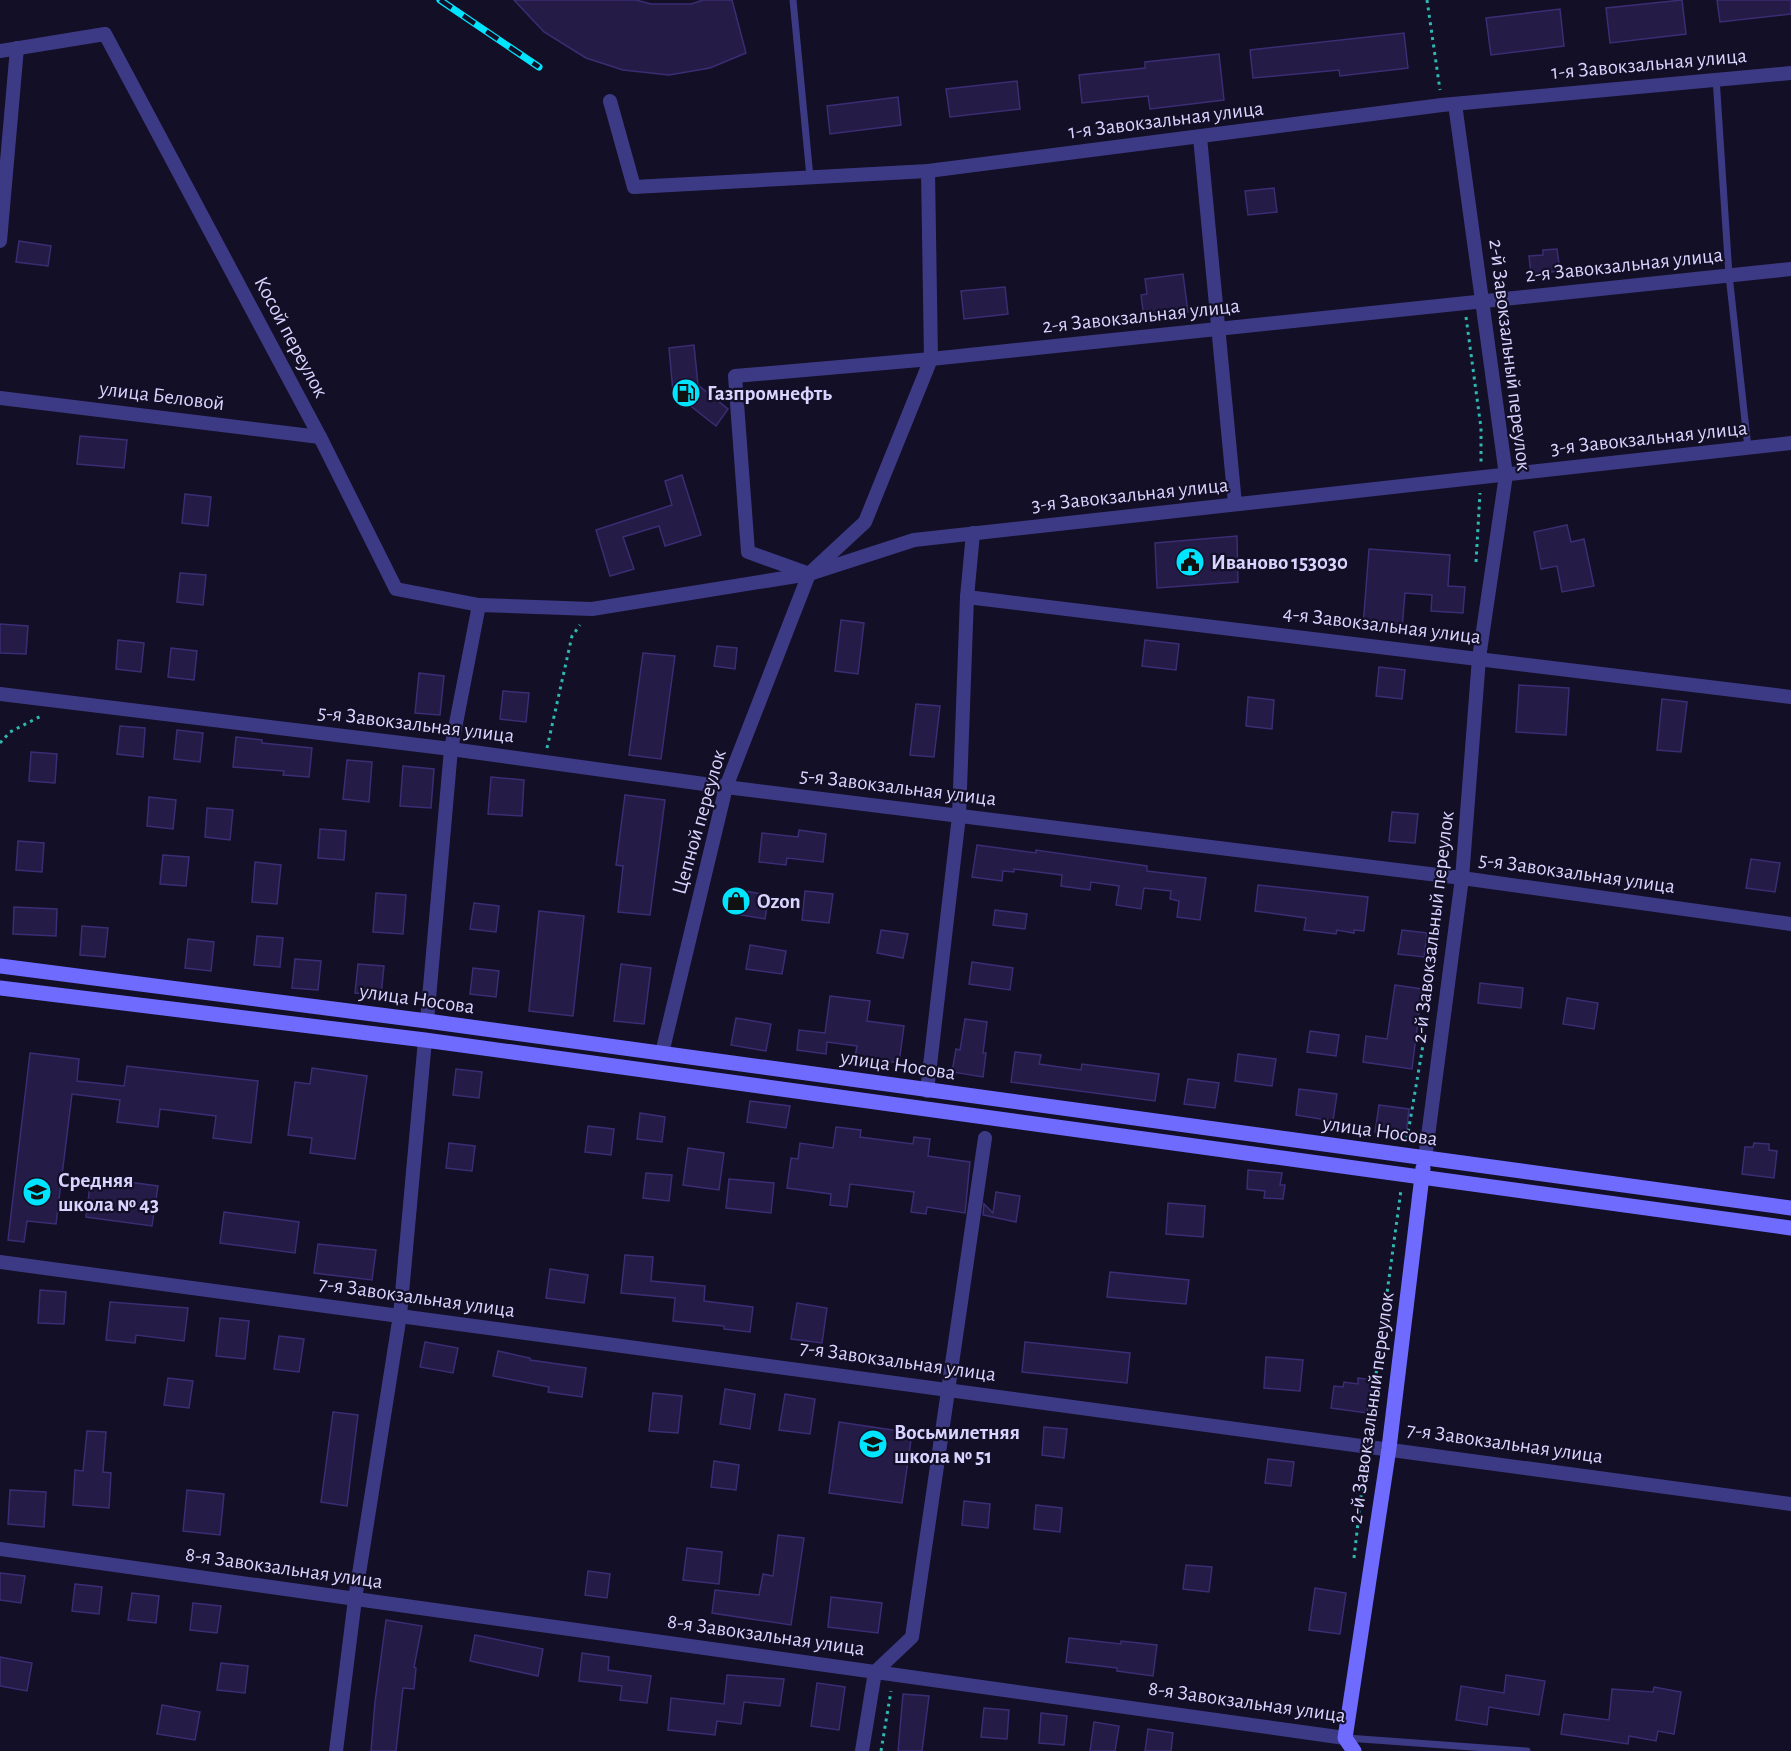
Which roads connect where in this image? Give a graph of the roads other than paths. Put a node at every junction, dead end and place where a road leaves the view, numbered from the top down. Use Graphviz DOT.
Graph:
graph roads {
  1 [pos="793,0"];
  2 [pos="5,49"];
  3 [pos="1791,73"];
  4 [pos="1716,78"];
  5 [pos="610,101"];
  6 [pos="1448,105"];
  7 [pos="1200,136"];
  8 [pos="928,171"];
  9 [pos="810,177"];
  10 [pos="0,241"];
  11 [pos="1791,269"];
  12 [pos="1729,275"];
  13 [pos="1483,301"];
  14 [pos="1220,329"];
  15 [pos="931,360"];
  16 [pos="0,398"];
  17 [pos="320,436"];
  18 [pos="1791,443"];
  19 [pos="1748,448"];
  20 [pos="1506,475"];
  21 [pos="1235,504"];
  22 [pos="973,533"];
  23 [pos="809,574"];
  24 [pos="967,597"];
  25 [pos="479,605"];
  26 [pos="1479,658"];
  27 [pos="0,694"];
  28 [pos="1791,697"];
  29 [pos="451,749"];
  30 [pos="726,787"];
  31 [pos="959,816"];
  32 [pos="1462,878"];
  33 [pos="1791,924"];
  34 [pos="0,966"];
  35 [pos="0,988"];
  36 [pos="427,1021"];
  37 [pos="425,1040"];
  38 [pos="662,1053"];
  39 [pos="656,1071"];
  40 [pos="927,1091"];
  41 [pos="925,1109"];
  42 [pos="985,1138"];
  43 [pos="1425,1159"];
  44 [pos="1422,1178"];
  45 [pos="1791,1208"];
  46 [pos="1791,1228"];
  47 [pos="0,1262"];
  48 [pos="400,1315"];
  49 [pos="949,1389"];
  50 [pos="1389,1448"];
  51 [pos="1791,1504"];
  52 [pos="0,1549"];
  53 [pos="356,1599"];
  54 [pos="875,1671"];
  55 [pos="1345,1738"];
  56 [pos="336,1751"];
  57 [pos="862,1751"];
  58 [pos="1354,1751"];
  59 [pos="1527,1751"];
  1 -- 9 [label="lane"];
  2 -- 10 [label="street"];
  2 -- 17 [label="street, Косой переулок"];
  3 -- 4 [label="street, 1-я Завокзальная улица"];
  4 -- 6 [label="street, 1-я Завокзальная улица"];
  4 -- 12 [label="lane"];
  5 -- 9 [label="street, 1-я Завокзальная улица"];
  6 -- 7 [label="street, 1-я Завокзальная улица"];
  6 -- 13 [label="street, 2-й Завокзальный переулок"];
  7 -- 8 [label="street, 1-я Завокзальная улица"];
  7 -- 14 [label="street"];
  8 -- 9 [label="street, 1-я Завокзальная улица"];
  8 -- 15 [label="street"];
  11 -- 12 [label="street, 2-я Завокзальная улица"];
  12 -- 13 [label="street, 2-я Завокзальная улица"];
  12 -- 19 [label="lane"];
  13 -- 14 [label="street, 2-я Завокзальная улица"];
  13 -- 20 [label="street, 2-й Завокзальный переулок"];
  14 -- 15 [label="street, 2-я Завокзальная улица"];
  14 -- 21 [label="street"];
  15 -- 23 [label="street"];
  15 -- 23 [label="street, 2-я Завокзальная улица"];
  16 -- 17 [label="street, улица Беловой"];
  17 -- 25 [label="street, Косой переулок"];
  18 -- 19 [label="street, 3-я Завокзальная улица"];
  19 -- 20 [label="street, 3-я Завокзальная улица"];
  20 -- 21 [label="street, 3-я Завокзальная улица"];
  20 -- 26 [label="street, 2-й Завокзальный переулок"];
  21 -- 22 [label="street, 3-я Завокзальная улица"];
  22 -- 23 [label="street, 3-я Завокзальная улица"];
  22 -- 24 [label="street"];
  23 -- 25 [label="street, 3-я Завокзальная улица"];
  23 -- 30 [label="street, Цепной переулок"];
  24 -- 26 [label="street, 4-я Завокзальная улица"];
  24 -- 31 [label="street"];
  25 -- 29 [label="street"];
  26 -- 28 [label="street, 4-я Завокзальная улица"];
  26 -- 32 [label="street, 2-й Завокзальный переулок"];
  27 -- 29 [label="street, 5-я Завокзальная улица"];
  29 -- 30 [label="street, 5-я Завокзальная улица"];
  29 -- 36 [label="street"];
  30 -- 31 [label="street, 5-я Завокзальная улица"];
  30 -- 38 [label="street, Цепной переулок"];
  31 -- 32 [label="street, 5-я Завокзальная улица"];
  31 -- 40 [label="street"];
  32 -- 33 [label="street, 5-я Завокзальная улица"];
  32 -- 43 [label="street, 2-й Завокзальный переулок"];
  34 -- 36 [label="main road, улица Носова"];
  35 -- 37 [label="main road, улица Носова"];
  36 -- 37 [label="main road"];
  36 -- 38 [label="main road, улица Носова"];
  37 -- 39 [label="main road, улица Носова"];
  37 -- 48 [label="street"];
  38 -- 39 [label="main road"];
  38 -- 40 [label="main road, улица Носова"];
  39 -- 41 [label="main road, улица Носова"];
  40 -- 41 [label="main road"];
  40 -- 43 [label="main road, улица Носова"];
  41 -- 44 [label="main road, улица Носова"];
  42 -- 49 [label="street"];
  43 -- 44 [label="main road, 2-й Завокзальный переулок"];
  43 -- 45 [label="main road, улица Носова"];
  44 -- 46 [label="main road, улица Носова"];
  44 -- 50 [label="main road, 2-й Завокзальный переулок"];
  47 -- 48 [label="street, 7-я Завокзальная улица"];
  48 -- 49 [label="street, 7-я Завокзальная улица"];
  48 -- 53 [label="street"];
  49 -- 50 [label="street, 7-я Завокзальная улица"];
  49 -- 54 [label="street"];
  50 -- 51 [label="street, 7-я Завокзальная улица"];
  50 -- 55 [label="main road, 2-й Завокзальный переулок"];
  52 -- 53 [label="street, 8-я Завокзальная улица"];
  53 -- 54 [label="street, 8-я Завокзальная улица"];
  53 -- 56 [label="street"];
  54 -- 55 [label="street, 8-я Завокзальная улица"];
  54 -- 57 [label="street"];
  55 -- 58 [label="main road"];
  55 -- 59 [label="lane, 8-я Завокзальная улица"];
}
